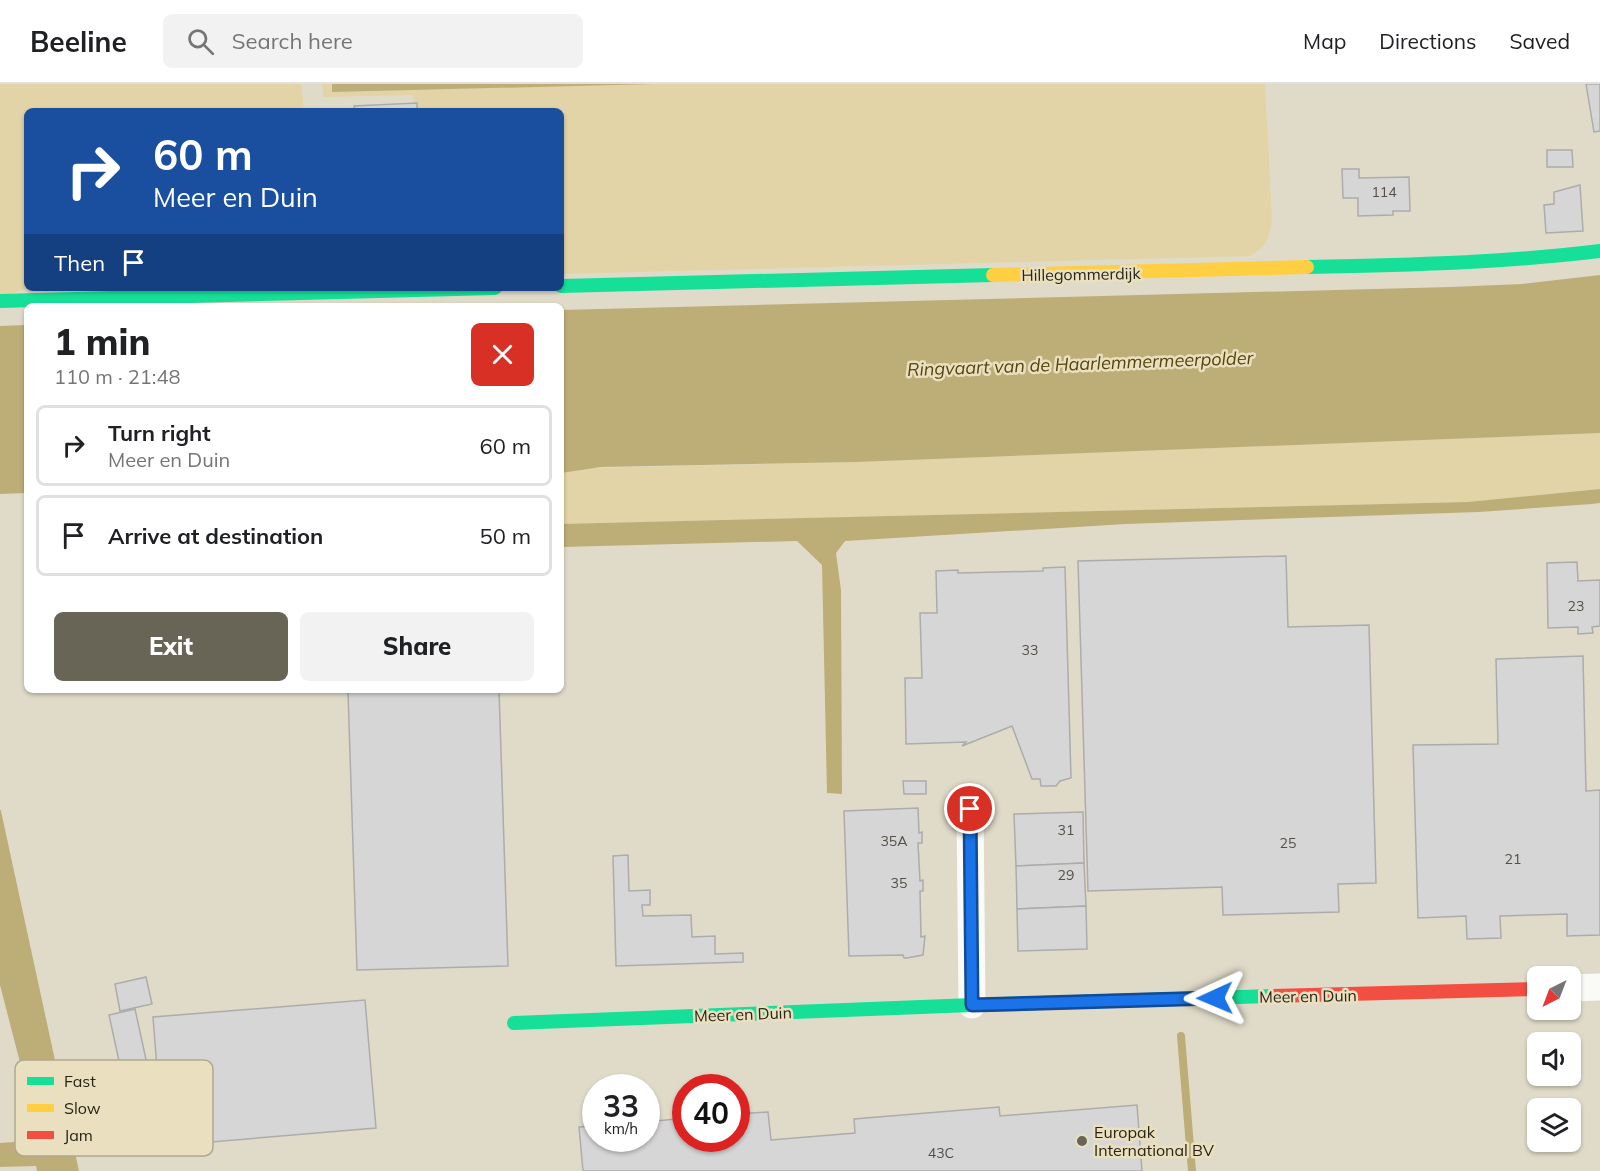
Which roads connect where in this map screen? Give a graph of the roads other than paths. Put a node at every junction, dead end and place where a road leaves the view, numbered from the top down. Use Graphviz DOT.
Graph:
graph roads {
  1 [pos="1600,251"];
  2 [pos="564,286"];
  3 [pos="381,291"];
  4 [pos="0,301"];
  5 [pos="970,809"];
  6 [pos="1600,987"];
  7 [pos="1581,988"];
  8 [pos="1527,989"];
  9 [pos="972,1005"];
  10 [pos="514,1023"];
  1 -- 2 [label="street, Hillegommerdijk"];
  3 -- 4 [label="street"];
  5 -- 9 [label="street"];
  6 -- 7 [label="street"];
  8 -- 9 [label="street, Meer en Duin"];
  9 -- 10 [label="street, Meer en Duin"];
}
